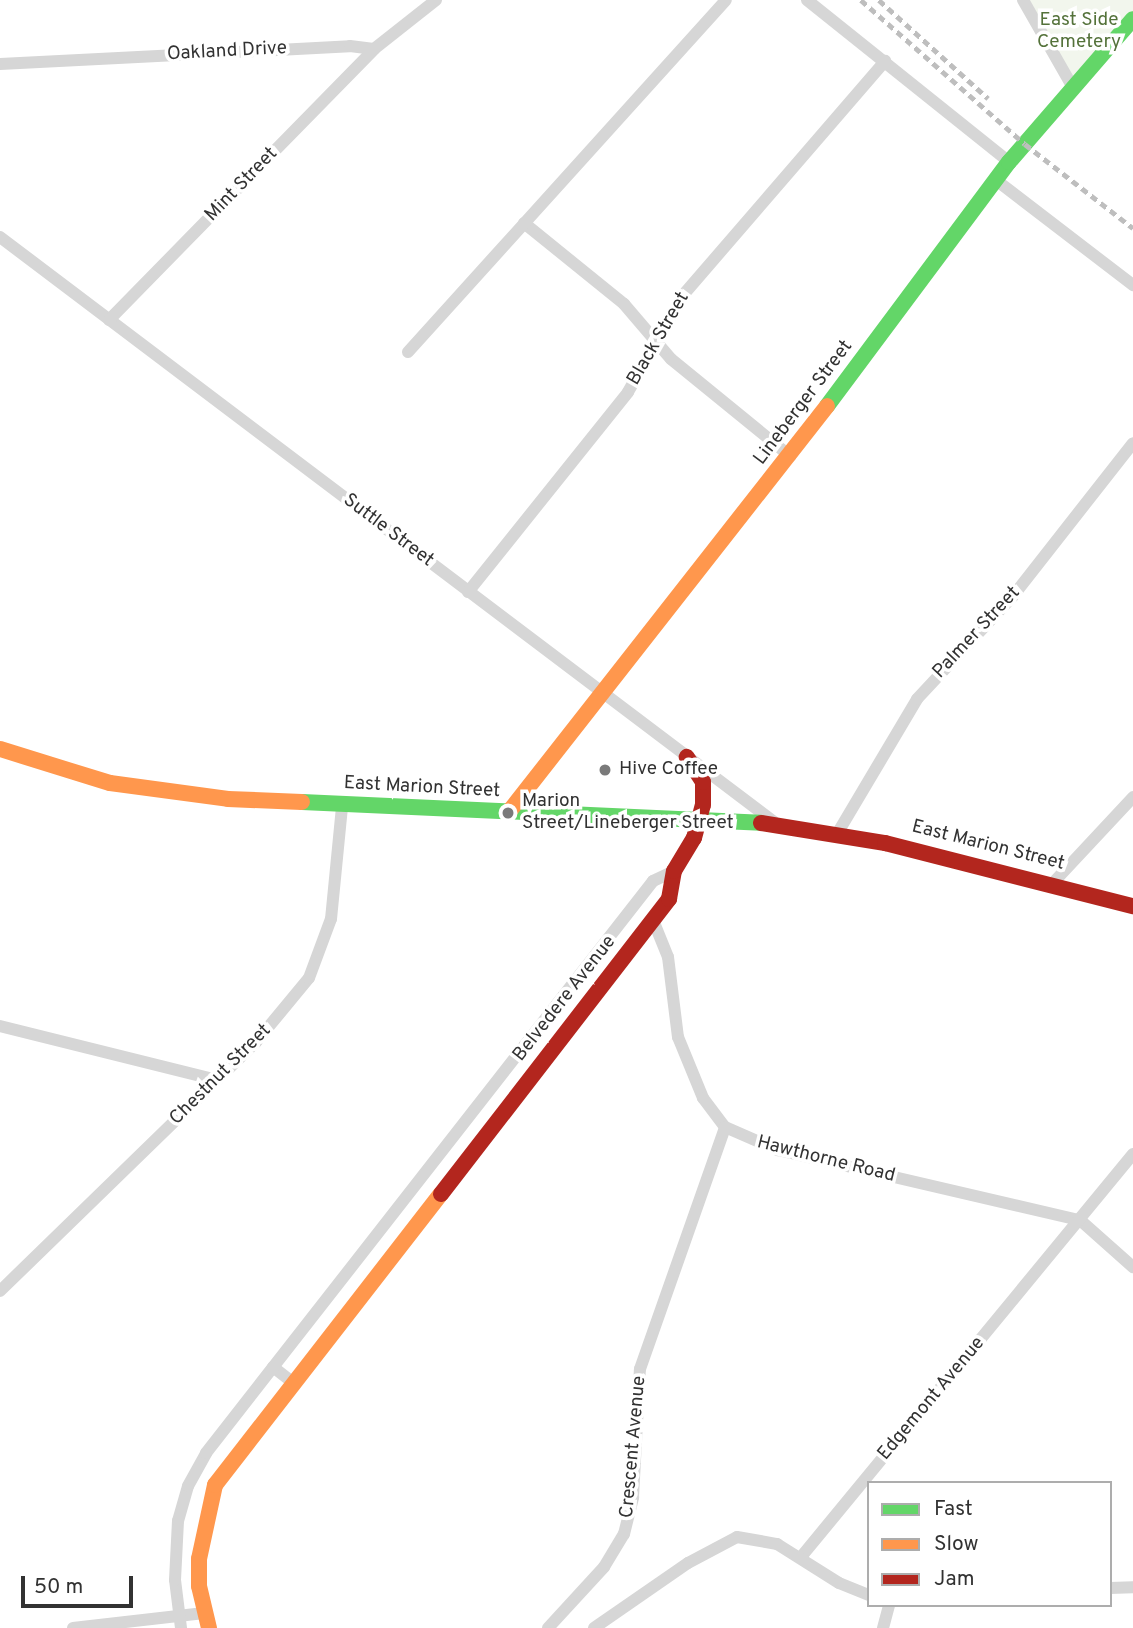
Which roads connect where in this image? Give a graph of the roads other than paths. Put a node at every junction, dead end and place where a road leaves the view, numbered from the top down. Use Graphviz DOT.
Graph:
graph roads {
  1 [pos="436,0"];
  2 [pos="726,0"];
  3 [pos="807,0"];
  4 [pos="1023,0"];
  5 [pos="1133,19"];
  6 [pos="374,50"];
  7 [pos="885,61"];
  8 [pos="0,64"];
  9 [pos="1072,86"];
  10 [pos="1009,162"];
  11 [pos="996,180"];
  12 [pos="524,223"];
  13 [pos="0,237"];
  14 [pos="1133,285"];
  15 [pos="109,320"];
  16 [pos="655,341"];
  17 [pos="408,352"];
  18 [pos="1133,443"];
  19 [pos="790,456"];
  20 [pos="468,592"];
  21 [pos="603,695"];
  22 [pos="0,749"];
  23 [pos="687,757"];
  24 [pos="1133,797"];
  25 [pos="342,806"];
  26 [pos="508,813"];
  27 [pos="701,820"];
  28 [pos="777,824"];
  29 [pos="837,834"];
  30 [pos="674,871"];
  31 [pos="1052,884"];
  32 [pos="1133,906"];
  33 [pos="653,920"];
  34 [pos="0,1026"];
  35 [pos="217,1080"];
  36 [pos="725,1127"];
  37 [pos="457,1130"];
  38 [pos="476,1146"];
  39 [pos="1133,1154"];
  40 [pos="1080,1220"];
  41 [pos="1133,1266"];
  42 [pos="0,1290"];
  43 [pos="273,1367"];
  44 [pos="292,1382"];
  45 [pos="801,1557"];
  46 [pos="1133,1587"];
  47 [pos="1112,1588"];
  48 [pos="867,1594"];
  49 [pos="888,1607"];
  50 [pos="206,1621"];
  51 [pos="179,1622"];
  52 [pos="73,1628"];
  53 [pos="548,1628"];
  54 [pos="594,1628"];
  55 [pos="883,1628"];
  1 -- 6 [label="street"];
  2 -- 12 [label="street"];
  3 -- 7 [label="street"];
  4 -- 9 [label="street"];
  5 -- 9 [label="street, Lineberger Street"];
  6 -- 8 [label="street, Oakland Drive"];
  6 -- 15 [label="street, Mint Street"];
  7 -- 10 [label="street"];
  7 -- 16 [label="street, Black Street"];
  9 -- 10 [label="street, Lineberger Street"];
  10 -- 11 [label="street, Lineberger Street"];
  11 -- 14 [label="street"];
  11 -- 19 [label="street, Lineberger Street"];
  12 -- 16 [label="street"];
  12 -- 17 [label="street"];
  13 -- 15 [label="street, Suttle Street"];
  15 -- 20 [label="street, Suttle Street"];
  16 -- 19 [label="street"];
  16 -- 20 [label="street, Black Street"];
  18 -- 29 [label="street, Palmer Street"];
  19 -- 21 [label="street, Lineberger Street"];
  20 -- 21 [label="street, Suttle Street"];
  21 -- 23 [label="street, Suttle Street"];
  21 -- 26 [label="street, Lineberger Street"];
  22 -- 25 [label="street, East Marion Street"];
  23 -- 27 [label="street"];
  23 -- 28 [label="street, Suttle Street"];
  24 -- 31 [label="street"];
  25 -- 26 [label="street, East Marion Street"];
  25 -- 35 [label="street, Chestnut Street"];
  26 -- 27 [label="street, East Marion Street"];
  27 -- 28 [label="street, East Marion Street"];
  27 -- 30 [label="street, Belvedere Avenue"];
  28 -- 29 [label="street, East Marion Street"];
  29 -- 31 [label="street, East Marion Street"];
  30 -- 33 [label="street, Belvedere Avenue"];
  30 -- 37 [label="street, Belvedere Avenue"];
  31 -- 32 [label="street, East Marion Street"];
  33 -- 36 [label="street, Hawthorne Road"];
  33 -- 38 [label="street, Belvedere Avenue"];
  34 -- 35 [label="street"];
  35 -- 42 [label="street, Chestnut Street"];
  36 -- 40 [label="street, Hawthorne Road"];
  36 -- 53 [label="street, Crescent Avenue"];
  37 -- 38 [label="street"];
  37 -- 43 [label="street, Belvedere Avenue"];
  38 -- 44 [label="street, Belvedere Avenue"];
  39 -- 40 [label="street, Edgemont Avenue"];
  40 -- 41 [label="street, Hawthorne Road"];
  40 -- 45 [label="street, Edgemont Avenue"];
  43 -- 44 [label="street"];
  43 -- 51 [label="street, Belvedere Avenue"];
  44 -- 50 [label="street, Belvedere Avenue"];
  45 -- 48 [label="street"];
  45 -- 54 [label="street"];
  46 -- 47 [label="street"];
  49 -- 55 [label="street"];
  50 -- 51 [label="street"];
  51 -- 52 [label="street"];
}
